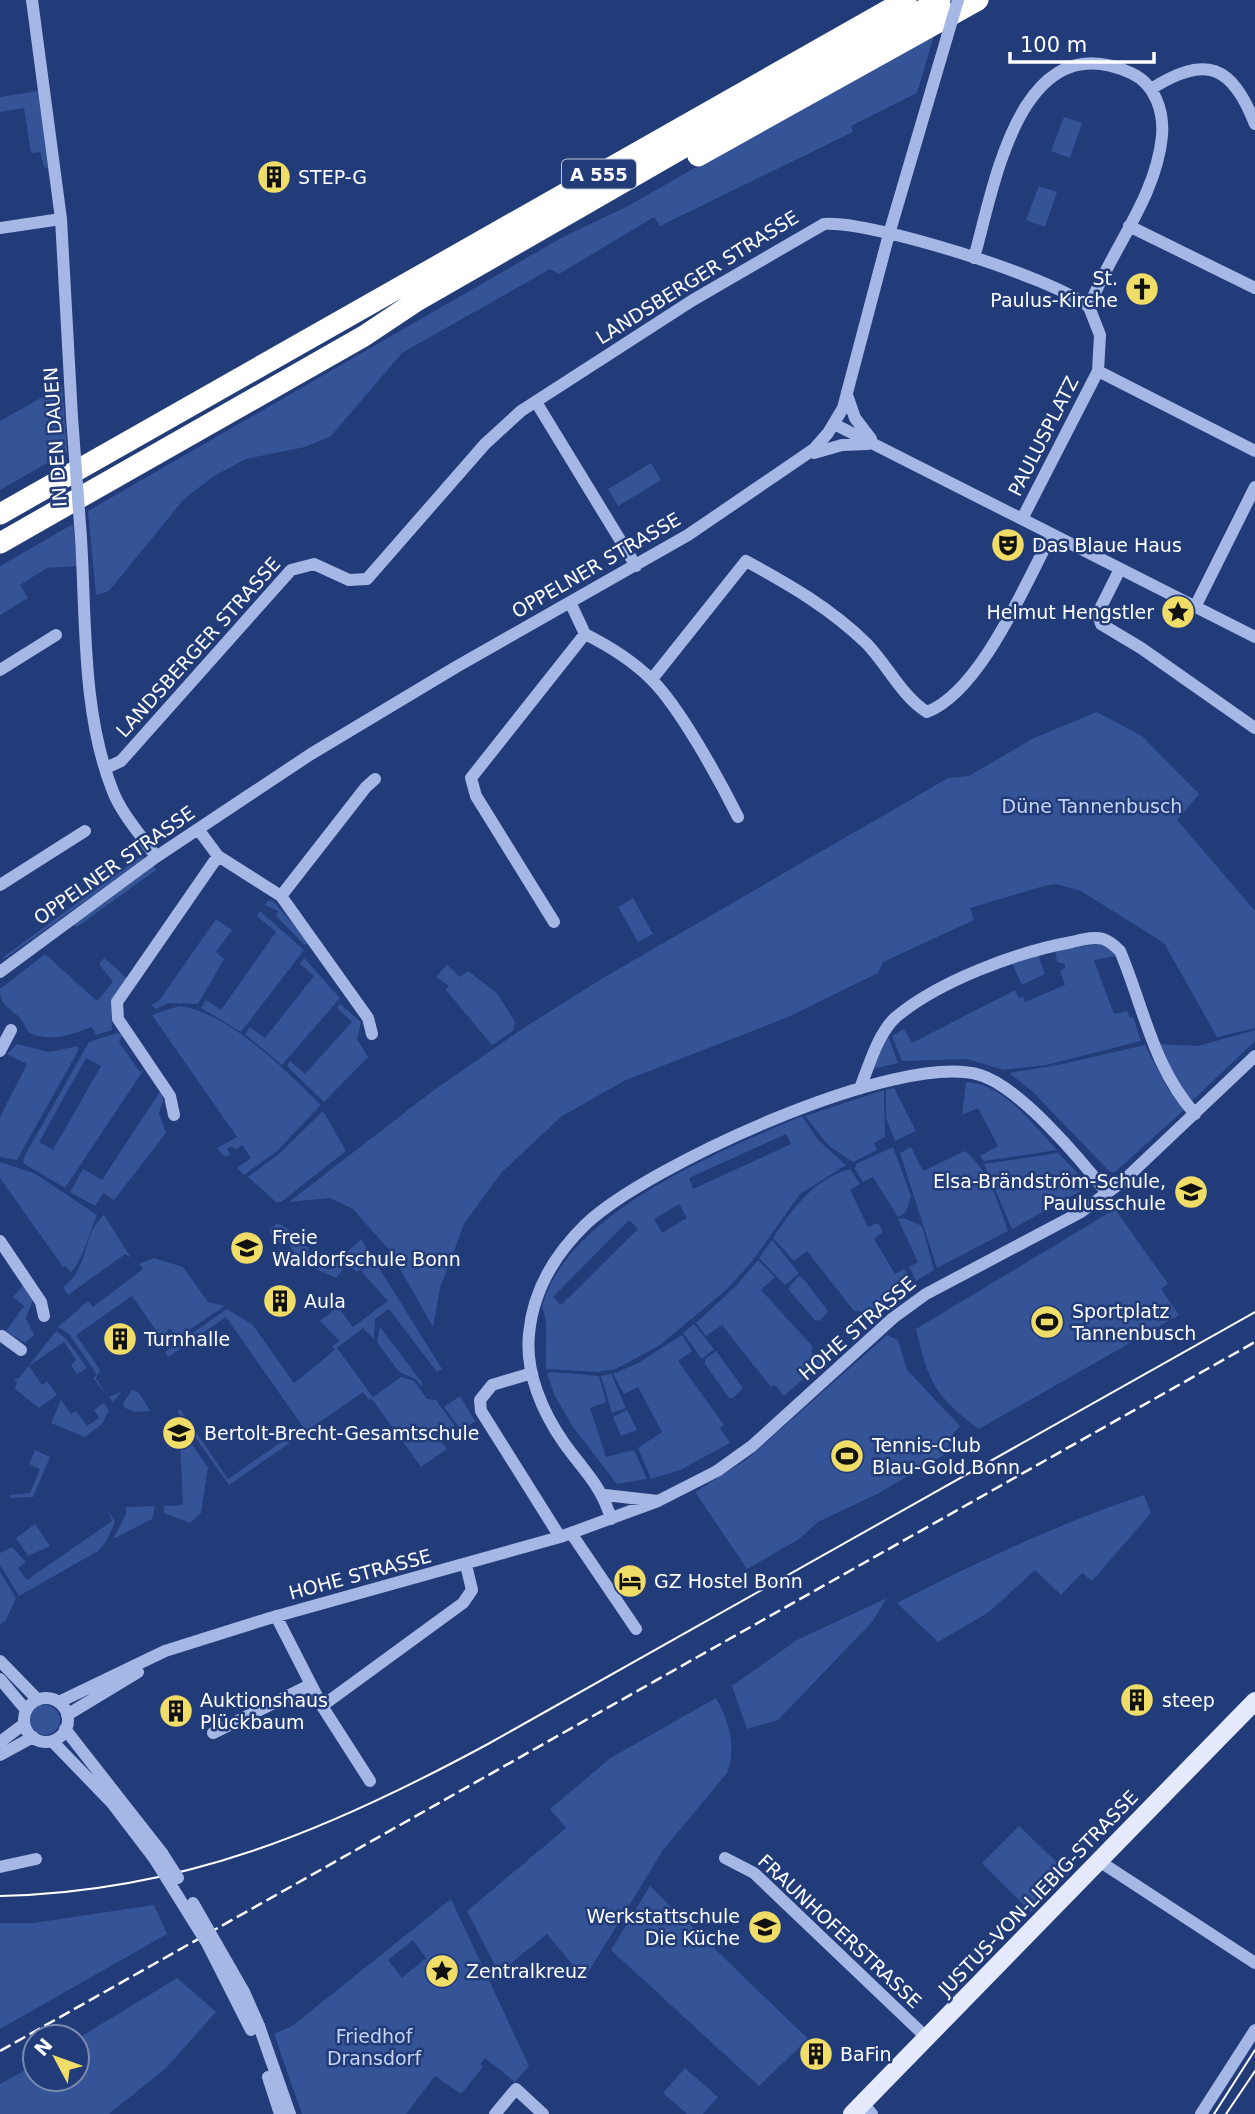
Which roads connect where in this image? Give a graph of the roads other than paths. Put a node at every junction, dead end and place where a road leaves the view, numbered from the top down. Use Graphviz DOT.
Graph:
graph roads {
  1 [pos="32,0"];
  2 [pos="906,0"];
  3 [pos="940,0"];
  4 [pos="958,0"];
  5 [pos="965,0"];
  6 [pos="978,0"];
  7 [pos="1151,89"];
  8 [pos="1255,124"];
  9 [pos="703,137"];
  10 [pos="61,219"];
  11 [pos="1129,226"];
  12 [pos="0,228"];
  13 [pos="889,234"];
  14 [pos="974,258"];
  15 [pos="1255,288"];
  16 [pos="1089,307"];
  17 [pos="364,335"];
  18 [pos="1098,371"];
  19 [pos="847,395"];
  20 [pos="536,402"];
  21 [pos="834,424"];
  22 [pos="876,444"];
  23 [pos="1255,451"];
  24 [pos="804,457"];
  25 [pos="1255,487"];
  26 [pos="0,514"];
  27 [pos="1022,519"];
  28 [pos="1052,534"];
  29 [pos="0,543"];
  30 [pos="636,566"];
  31 [pos="1120,569"];
  32 [pos="570,602"];
  33 [pos="1195,607"];
  34 [pos="585,634"];
  35 [pos="56,635"];
  36 [pos="1255,637"];
  37 [pos="0,670"];
  38 [pos="652,679"];
  39 [pos="1255,728"];
  40 [pos="106,768"];
  41 [pos="376,779"];
  42 [pos="738,817"];
  43 [pos="198,829"];
  44 [pos="85,831"];
  45 [pos="218,856"];
  46 [pos="156,857"];
  47 [pos="0,885"];
  48 [pos="281,896"];
  49 [pos="554,922"];
  50 [pos="0,971"];
  51 [pos="11,1030"];
  52 [pos="372,1034"];
  53 [pos="0,1051"];
  54 [pos="1255,1056"];
  55 [pos="860,1088"];
  56 [pos="1195,1114"];
  57 [pos="174,1115"];
  58 [pos="1107,1194"];
  59 [pos="0,1241"];
  60 [pos="44,1316"];
  61 [pos="2,1336"];
  62 [pos="21,1350"];
  63 [pos="532,1373"];
  64 [pos="605,1495"];
  65 [pos="658,1501"];
  66 [pos="611,1518"];
  67 [pos="565,1535"];
  68 [pos="466,1565"];
  69 [pos="276,1616"];
  70 [pos="636,1629"];
  71 [pos="199,1640"];
  72 [pos="0,1661"];
  73 [pos="0,1679"];
  74 [pos="310,1685"];
  75 [pos="38,1700"];
  76 [pos="1255,1701"];
  77 [pos="59,1703"];
  78 [pos="322,1706"];
  79 [pos="26,1710"];
  80 [pos="67,1715"];
  81 [pos="24,1724"];
  82 [pos="65,1729"];
  83 [pos="213,1733"];
  84 [pos="33,1737"];
  85 [pos="52,1741"];
  86 [pos="0,1742"];
  87 [pos="0,1755"];
  88 [pos="370,1781"];
  89 [pos="158,1855"];
  90 [pos="724,1858"];
  91 [pos="36,1859"];
  92 [pos="1099,1861"];
  93 [pos="0,1867"];
  94 [pos="1255,1963"];
  95 [pos="255,2028"];
  96 [pos="1255,2030"];
  97 [pos="926,2037"];
  98 [pos="862,2110"];
  99 [pos="281,2114"];
  100 [pos="290,2114"];
  101 [pos="495,2114"];
  102 [pos="544,2114"];
  103 [pos="1201,2114"];
  1 -- 10 [label="street, IN DEN DAUEN"];
  2 -- 26 [label="highway, A 555"];
  3 -- 9 [label="highway, A 555"];
  4 -- 13 [label="street, OPPELNER STRASSE, bridge"];
  5 -- 9 [label="highway"];
  6 -- 17 [label="highway"];
  7 -- 8 [label="street"];
  7 -- 11 [label="street"];
  7 -- 14 [label="street"];
  9 -- 17 [label="highway, A 555"];
  10 -- 12 [label="street"];
  10 -- 40 [label="street, IN DEN DAUEN, bridge"];
  11 -- 15 [label="street"];
  11 -- 16 [label="street"];
  13 -- 14 [label="street, LANDSBERGER STRASSE"];
  13 -- 19 [label="street, OPPELNER STRASSE"];
  13 -- 20 [label="street, LANDSBERGER STRASSE"];
  14 -- 16 [label="street, LANDSBERGER STRASSE"];
  16 -- 18 [label="street"];
  17 -- 29 [label="highway, A 555"];
  18 -- 23 [label="street"];
  18 -- 27 [label="street, PAULUSPLATZ"];
  19 -- 21 [label="street, OPPELNER STRASSE"];
  19 -- 22 [label="street"];
  20 -- 30 [label="street"];
  20 -- 40 [label="street, LANDSBERGER STRASSE"];
  21 -- 22 [label="street"];
  21 -- 24 [label="street, OPPELNER STRASSE"];
  22 -- 24 [label="street"];
  22 -- 27 [label="street"];
  24 -- 30 [label="street, OPPELNER STRASSE"];
  25 -- 33 [label="street"];
  27 -- 28 [label="street"];
  28 -- 31 [label="street"];
  28 -- 38 [label="street"];
  30 -- 32 [label="street, OPPELNER STRASSE"];
  31 -- 33 [label="street"];
  31 -- 39 [label="street"];
  32 -- 34 [label="street"];
  32 -- 43 [label="street, OPPELNER STRASSE"];
  33 -- 36 [label="street"];
  34 -- 38 [label="street"];
  34 -- 49 [label="street"];
  35 -- 37 [label="street"];
  38 -- 42 [label="street"];
  40 -- 46 [label="street, IN DEN DAUEN"];
  41 -- 48 [label="street"];
  43 -- 45 [label="street"];
  43 -- 46 [label="street, OPPELNER STRASSE"];
  44 -- 47 [label="street"];
  45 -- 48 [label="street"];
  45 -- 57 [label="street"];
  46 -- 50 [label="street, OPPELNER STRASSE"];
  48 -- 52 [label="street"];
  51 -- 53 [label="street"];
  54 -- 56 [label="street, HOHE STRASSE"];
  55 -- 56 [label="street"];
  55 -- 58 [label="street"];
  55 -- 63 [label="street"];
  56 -- 58 [label="street, HOHE STRASSE"];
  58 -- 65 [label="street, HOHE STRASSE"];
  59 -- 60 [label="street"];
  61 -- 62 [label="street"];
  63 -- 64 [label="street"];
  63 -- 67 [label="street"];
  64 -- 65 [label="street"];
  64 -- 66 [label="street"];
  65 -- 66 [label="street, HOHE STRASSE"];
  66 -- 67 [label="street, HOHE STRASSE"];
  67 -- 68 [label="street, HOHE STRASSE"];
  67 -- 70 [label="street"];
  68 -- 69 [label="street, HOHE STRASSE"];
  68 -- 78 [label="street"];
  69 -- 71 [label="street, HOHE STRASSE"];
  69 -- 74 [label="street"];
  71 -- 77 [label="street, HOHE STRASSE"];
  71 -- 80 [label="street, HOHE STRASSE"];
  72 -- 75 [label="street"];
  73 -- 79 [label="street"];
  74 -- 78 [label="street"];
  74 -- 83 [label="street"];
  75 -- 77 [label="street"];
  75 -- 79 [label="street"];
  76 -- 92 [label="main road, JUSTUS-VON-LIEBIG-STRASSE"];
  77 -- 80 [label="street"];
  78 -- 88 [label="street"];
  79 -- 81 [label="street"];
  80 -- 82 [label="street"];
  81 -- 84 [label="street"];
  81 -- 86 [label="street"];
  82 -- 85 [label="street"];
  82 -- 89 [label="street"];
  84 -- 85 [label="street"];
  84 -- 87 [label="street"];
  85 -- 89 [label="street"];
  89 -- 95 [label="street, bridge"];
  90 -- 97 [label="street, FRAUNHOFERSTRASSE"];
  91 -- 93 [label="street"];
  92 -- 94 [label="street"];
  92 -- 97 [label="main road, JUSTUS-VON-LIEBIG-STRASSE"];
  95 -- 99 [label="street"];
  95 -- 100 [label="street"];
  96 -- 103 [label="street"];
  97 -- 98 [label="main road, JUSTUS-VON-LIEBIG-STRASSE"];
  101 -- 102 [label="street"];
}
